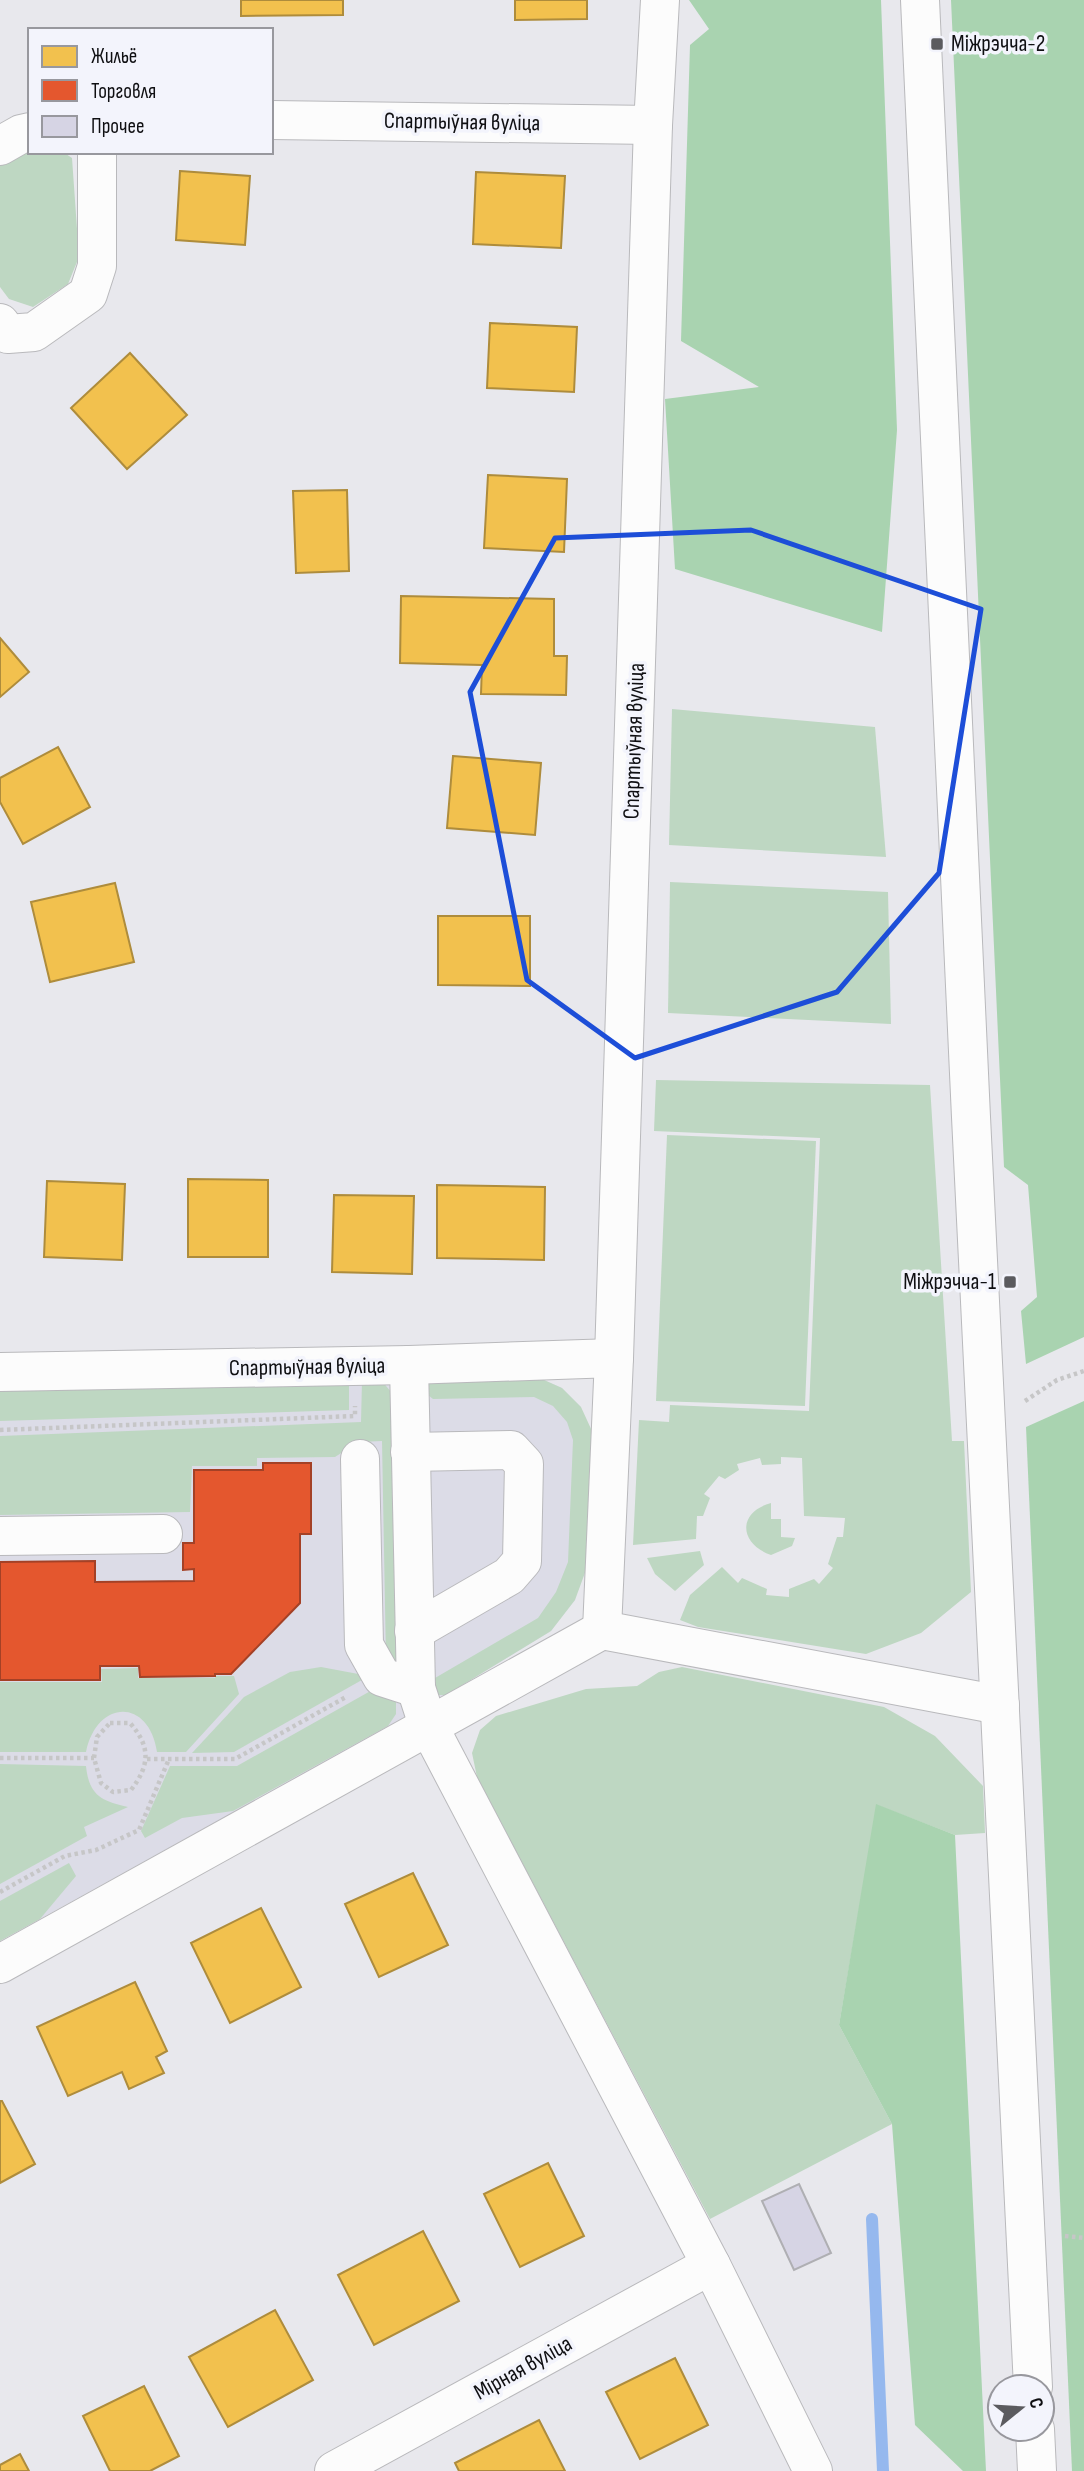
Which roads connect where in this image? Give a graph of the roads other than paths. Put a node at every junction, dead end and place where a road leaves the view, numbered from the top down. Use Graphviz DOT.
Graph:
graph roads {
  1 [pos="660,0"];
  2 [pos="920,0"];
  3 [pos="273,120"];
  4 [pos="653,125"];
  5 [pos="28,132"];
  6 [pos="0,146"];
  7 [pos="97,154"];
  8 [pos="0,323"];
  9 [pos="614,1358"];
  10 [pos="409,1365"];
  11 [pos="0,1372"];
  12 [pos="410,1452"];
  13 [pos="359,1458"];
  14 [pos="163,1534"];
  15 [pos="0,1536"];
  16 [pos="602,1630"];
  17 [pos="414,1631"];
  18 [pos="399,1683"];
  19 [pos="1000,1705"];
  20 [pos="428,1725"];
  21 [pos="0,1964"];
  22 [pos="711,2265"];
  23 [pos="1032,2373"];
  24 [pos="1036,2443"];
  25 [pos="334,2471"];
  26 [pos="813,2471"];
  27 [pos="1037,2471"];
  1 -- 4 [label="street, Спартыўная вуліца"];
  2 -- 19 [label="street"];
  3 -- 4 [label="street, Спартыўная вуліца"];
  4 -- 9 [label="street, Спартыўная вуліца"];
  5 -- 6 [label="street"];
  7 -- 8 [label="street"];
  9 -- 10 [label="street, Спартыўная вуліца"];
  9 -- 16 [label="street, Спартыўная вуліца"];
  10 -- 11 [label="street, Спартыўная вуліца"];
  10 -- 12 [label="street"];
  12 -- 17 [label="street"];
  12 -- 17 [label="street"];
  13 -- 18 [label="street"];
  14 -- 15 [label="street"];
  16 -- 19 [label="street"];
  16 -- 20 [label="street"];
  17 -- 18 [label="street"];
  18 -- 20 [label="street"];
  19 -- 23 [label="street"];
  20 -- 21 [label="street"];
  20 -- 22 [label="street"];
  22 -- 25 [label="street, Мірная вуліца"];
  22 -- 26 [label="street"];
  24 -- 27 [label="street"];
}
